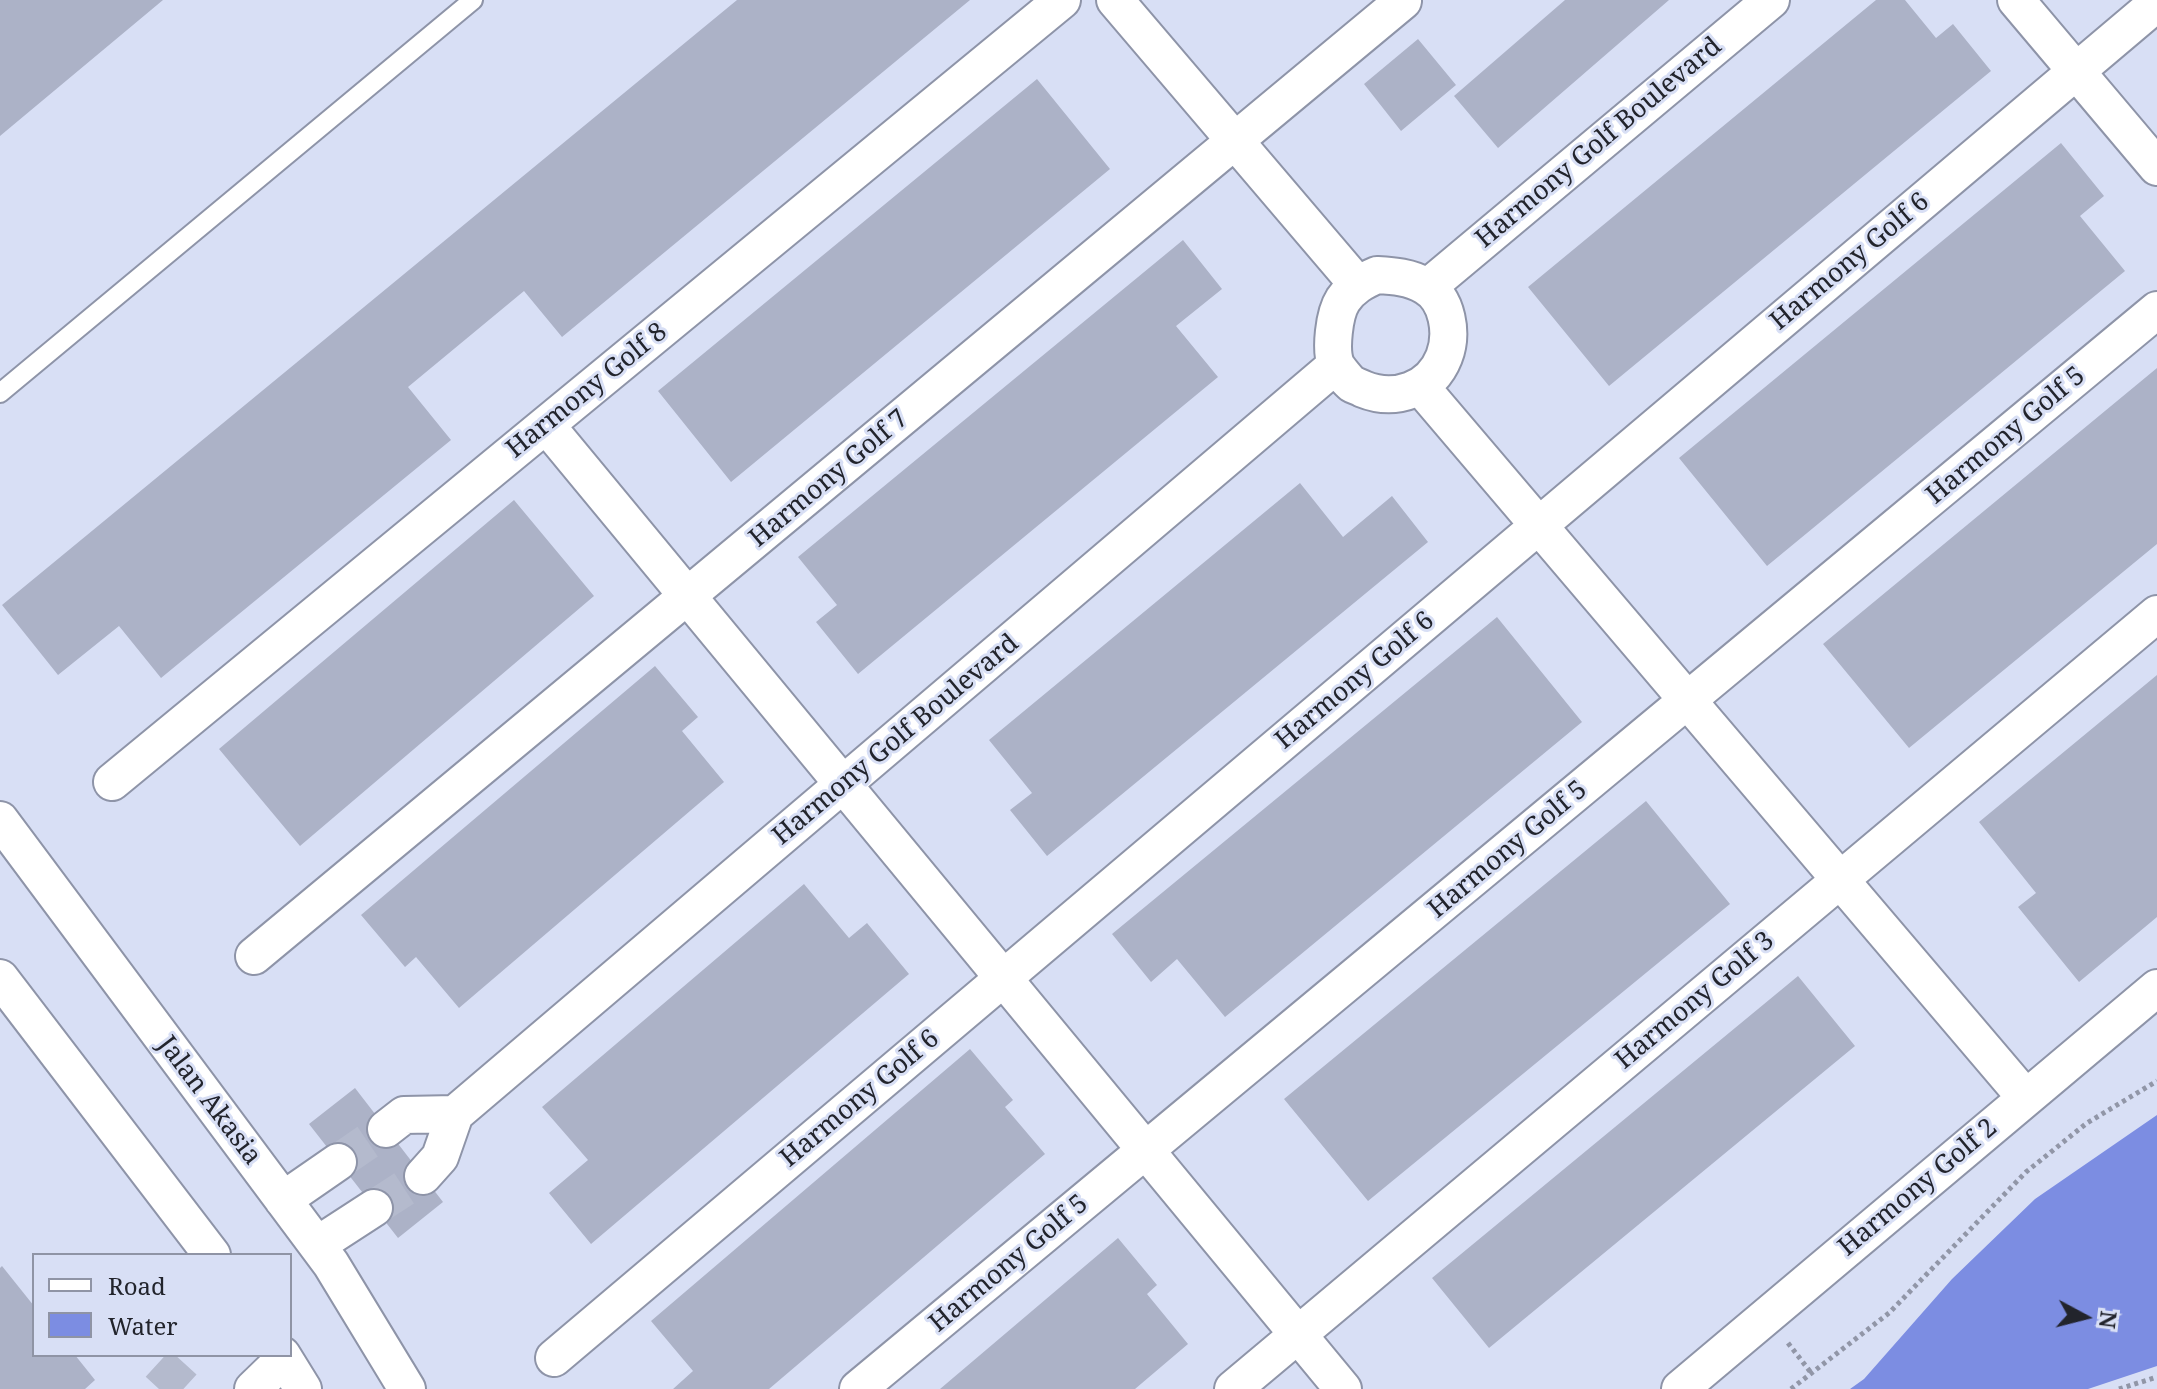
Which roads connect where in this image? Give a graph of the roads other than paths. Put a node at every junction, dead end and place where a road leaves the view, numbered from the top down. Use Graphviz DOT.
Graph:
graph roads {
  1 [pos="473,0"];
  2 [pos="1062,0"];
  3 [pos="1115,0"];
  4 [pos="1771,0"];
  5 [pos="2016,0"];
  6 [pos="1403,1"];
  7 [pos="2157,3"];
  8 [pos="2076,71"];
  9 [pos="1235,141"];
  10 [pos="2157,167"];
  11 [pos="1357,284"];
  12 [pos="1428,287"];
  13 [pos="2157,310"];
  14 [pos="1336,365"];
  15 [pos="1420,386"];
  16 [pos="0,393"];
  17 [pos="546,425"];
  18 [pos="1539,526"];
  19 [pos="687,596"];
  20 [pos="2157,614"];
  21 [pos="1688,700"];
  22 [pos="112,782"];
  23 [pos="843,785"];
  24 [pos="0,820"];
  25 [pos="1840,879"];
  26 [pos="254,956"];
  27 [pos="0,978"];
  28 [pos="1003,978"];
  29 [pos="2157,988"];
  30 [pos="2025,1097"];
  31 [pos="455,1114"];
  32 [pos="386,1129"];
  33 [pos="1145,1150"];
  34 [pos="338,1162"];
  35 [pos="423,1176"];
  36 [pos="283,1200"];
  37 [pos="374,1208"];
  38 [pos="317,1245"];
  39 [pos="210,1253"];
  40 [pos="1298,1335"];
  41 [pos="283,1357"];
  42 [pos="554,1358"];
  43 [pos="253,1389"];
  44 [pos="303,1389"];
  45 [pos="407,1389"];
  46 [pos="858,1389"];
  47 [pos="1233,1389"];
  48 [pos="1343,1389"];
  49 [pos="1680,1389"];
  1 -- 16 [label="lane"];
  2 -- 17 [label="street, Harmony Golf 8"];
  3 -- 9 [label="street"];
  4 -- 12 [label="street, Harmony Golf Boulevard"];
  5 -- 8 [label="street"];
  6 -- 9 [label="street, Harmony Golf 7"];
  7 -- 8 [label="street, Harmony Golf 6"];
  8 -- 10 [label="street"];
  8 -- 18 [label="street, Harmony Golf 6"];
  9 -- 11 [label="street"];
  9 -- 19 [label="street, Harmony Golf 7"];
  11 -- 12 [label="street"];
  11 -- 14 [label="street"];
  12 -- 15 [label="street"];
  13 -- 21 [label="street, Harmony Golf 5"];
  14 -- 15 [label="street"];
  14 -- 23 [label="street, Harmony Golf Boulevard"];
  15 -- 18 [label="street"];
  17 -- 19 [label="street"];
  17 -- 22 [label="street, Harmony Golf 8"];
  18 -- 21 [label="street"];
  18 -- 28 [label="street, Harmony Golf 6"];
  19 -- 23 [label="street"];
  19 -- 26 [label="street, Harmony Golf 7"];
  20 -- 25 [label="street, Harmony Golf 3"];
  21 -- 25 [label="street"];
  21 -- 33 [label="street, Harmony Golf 5"];
  23 -- 28 [label="street"];
  23 -- 31 [label="street, Harmony Golf Boulevard"];
  24 -- 36 [label="street, Jalan Akasia"];
  25 -- 30 [label="street"];
  25 -- 40 [label="street, Harmony Golf 3"];
  27 -- 39 [label="street"];
  28 -- 33 [label="street"];
  28 -- 42 [label="street, Harmony Golf 6"];
  29 -- 30 [label="street, Harmony Golf 2"];
  30 -- 49 [label="street, Harmony Golf 2"];
  31 -- 32 [label="street"];
  31 -- 35 [label="street"];
  33 -- 40 [label="street"];
  33 -- 46 [label="street, Harmony Golf 5"];
  34 -- 36 [label="street"];
  36 -- 38 [label="street, Jalan Akasia"];
  37 -- 38 [label="street"];
  38 -- 45 [label="street, Jalan Akasia"];
  40 -- 47 [label="street, Harmony Golf 3"];
  40 -- 48 [label="street"];
  41 -- 43 [label="street"];
  41 -- 44 [label="street"];
}
